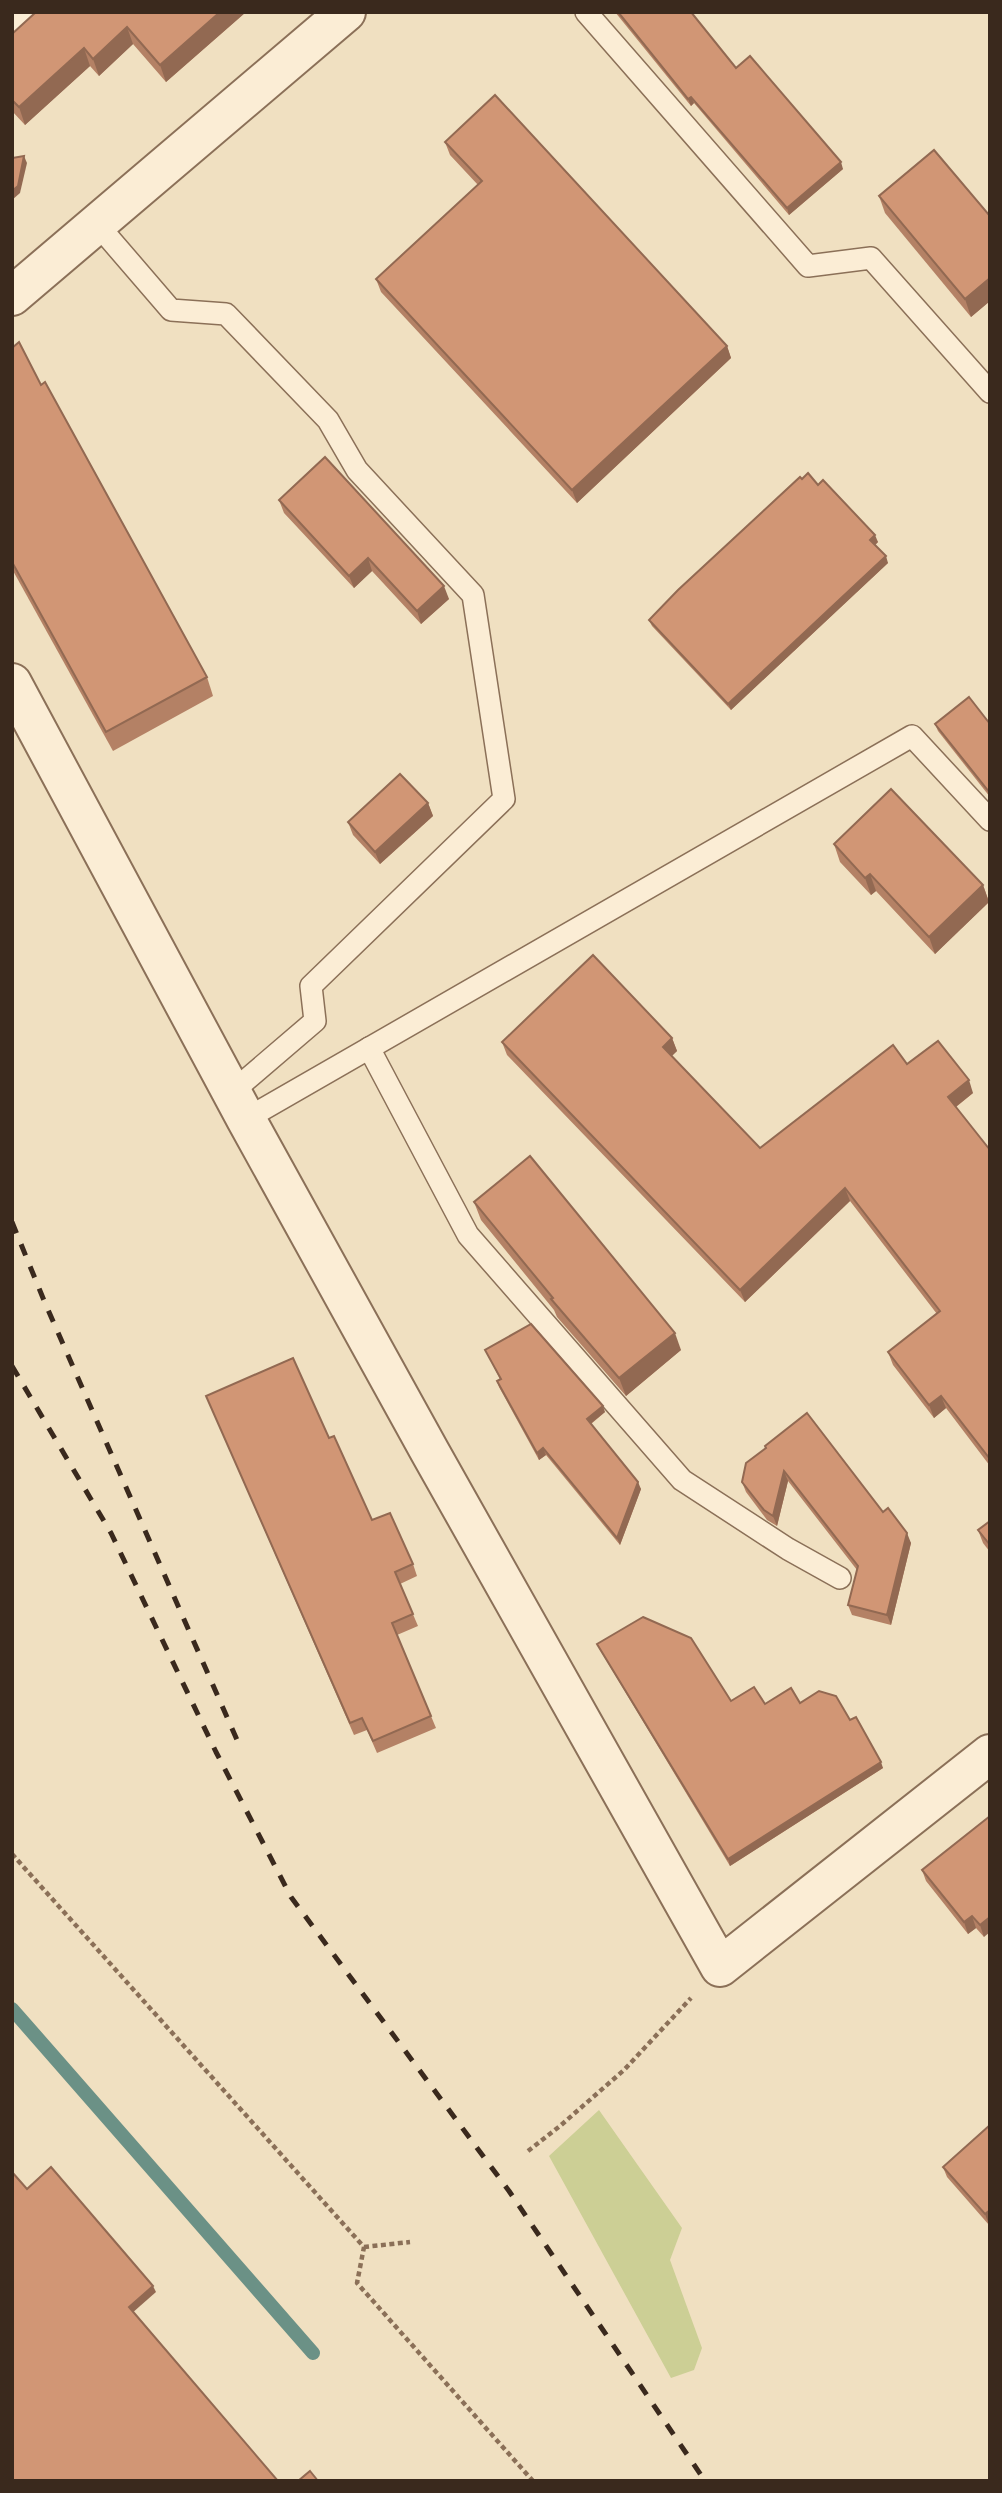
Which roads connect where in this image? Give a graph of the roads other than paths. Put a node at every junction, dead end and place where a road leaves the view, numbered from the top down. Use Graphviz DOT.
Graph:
graph roads {
  1 [pos="26,12"];
  2 [pos="346,12"];
  3 [pos="586,12"];
  4 [pos="12,25"];
  5 [pos="97,225"];
  6 [pos="12,296"];
  7 [pos="990,392"];
  8 [pos="12,683"];
  9 [pos="990,821"];
  10 [pos="369,1048"];
  11 [pos="239,1105"];
  12 [pos="840,1578"];
  13 [pos="990,1754"];
  1 -- 4 [label="lane"];
  2 -- 5 [label="street"];
  3 -- 7 [label="lane"];
  5 -- 6 [label="street"];
  5 -- 11 [label="lane"];
  8 -- 11 [label="street"];
  9 -- 10 [label="lane"];
  10 -- 11 [label="lane"];
  10 -- 12 [label="lane"];
  11 -- 13 [label="street"];
}
